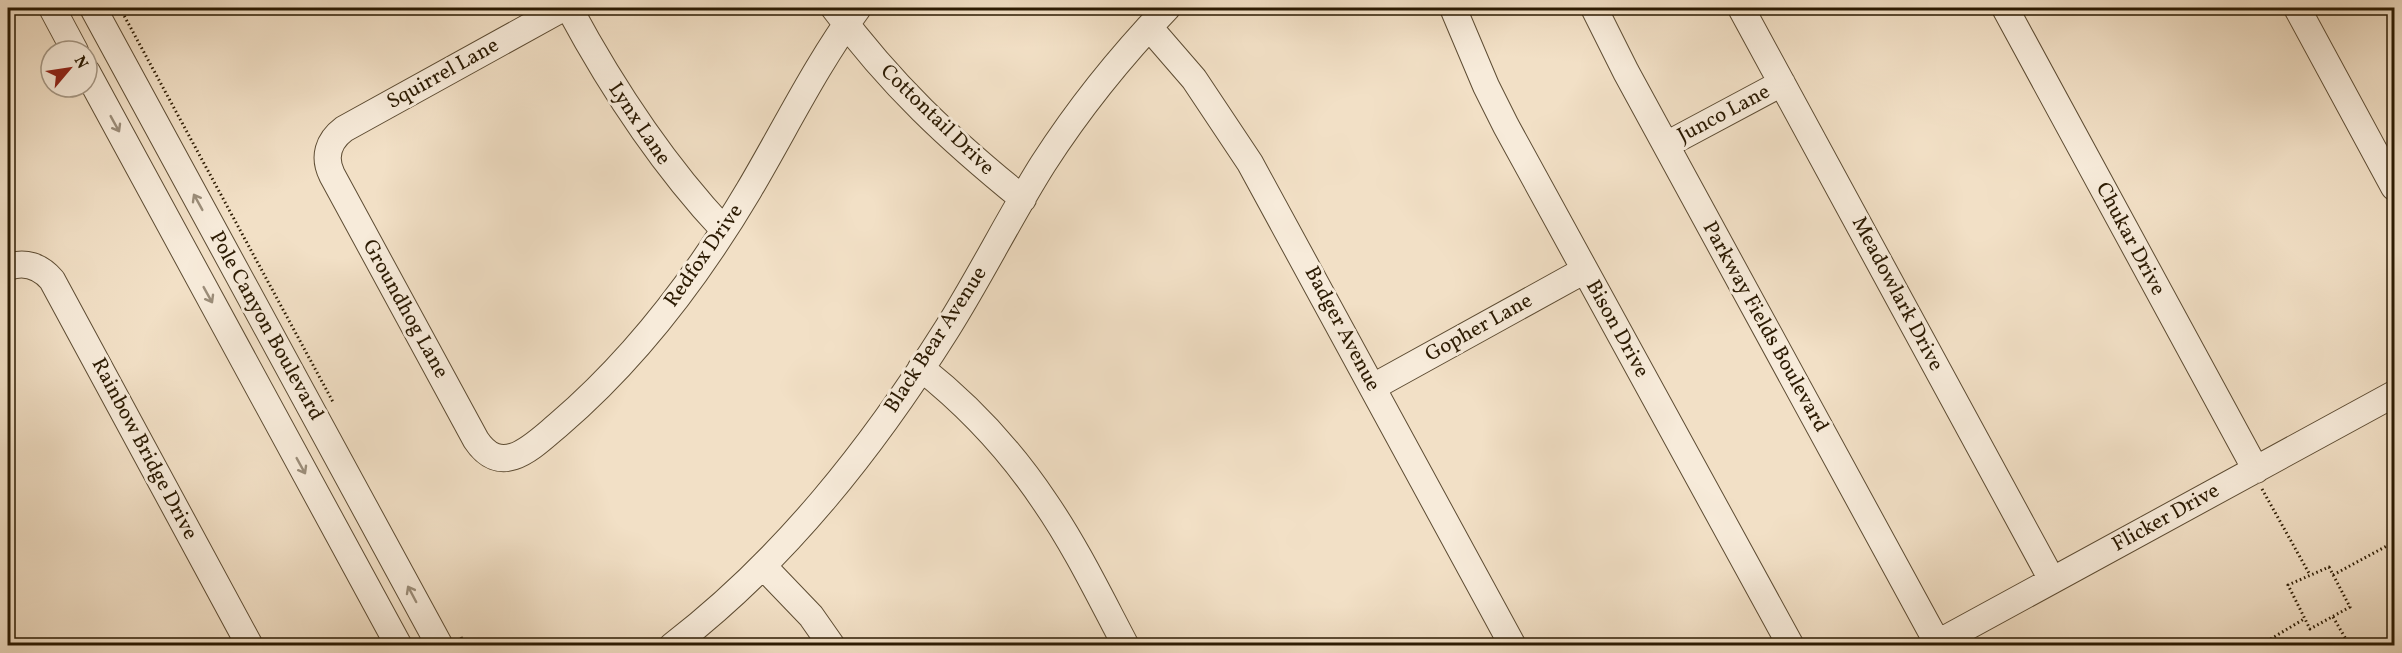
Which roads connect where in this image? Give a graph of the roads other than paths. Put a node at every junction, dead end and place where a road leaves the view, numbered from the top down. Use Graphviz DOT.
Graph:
graph roads {
  1 [pos="52,8"];
  2 [pos="93,8"];
  3 [pos="563,8"];
  4 [pos="568,8"];
  5 [pos="1167,8"];
  6 [pos="1453,8"];
  7 [pos="1594,8"];
  8 [pos="1741,8"];
  9 [pos="2005,8"];
  10 [pos="2297,8"];
  11 [pos="846,13"];
  12 [pos="1149,27"];
  13 [pos="69,39"];
  14 [pos="1782,83"];
  15 [pos="99,94"];
  16 [pos="1666,145"];
  17 [pos="328,148"];
  18 [pos="2394,187"];
  19 [pos="1023,199"];
  20 [pos="724,230"];
  21 [pos="17,266"];
  22 [pos="1585,270"];
  23 [pos="921,368"];
  24 [pos="1373,387"];
  25 [pos="2394,394"];
  26 [pos="501,458"];
  27 [pos="2258,477"];
  28 [pos="764,567"];
  29 [pos="2052,580"];
  30 [pos="450,640"];
  31 [pos="1936,644"];
  32 [pos="250,645"];
  33 [pos="399,645"];
  34 [pos="672,645"];
  35 [pos="832,645"];
  36 [pos="1126,645"];
  37 [pos="1513,645"];
  38 [pos="1791,645"];
  1 -- 13 [label="street"];
  30 -- 2 [label="street, Pole Canyon Boulevard, one-way"];
  3 -- 17 [label="street, Squirrel Lane"];
  4 -- 20 [label="street, Lynx Lane"];
  5 -- 12 [label="street, Black Bear Avenue"];
  6 -- 22 [label="street, Bison Drive"];
  7 -- 16 [label="street, Parkway Fields Boulevard"];
  8 -- 14 [label="street, Meadowlark Drive"];
  9 -- 27 [label="street, Chukar Drive"];
  10 -- 18 [label="street"];
  11 -- 19 [label="street, Cottontail Drive"];
  11 -- 20 [label="street, Redfox Drive"];
  12 -- 19 [label="street, Black Bear Avenue"];
  12 -- 24 [label="street, Badger Avenue"];
  14 -- 16 [label="street, Junco Lane"];
  14 -- 29 [label="street, Meadowlark Drive"];
  15 -- 33 [label="street, Pole Canyon Boulevard, one-way"];
  16 -- 31 [label="street, Parkway Fields Boulevard"];
  17 -- 26 [label="street, Groundhog Lane"];
  19 -- 23 [label="street, Black Bear Avenue"];
  20 -- 26 [label="street, Redfox Drive"];
  21 -- 32 [label="street, Rainbow Bridge Drive"];
  22 -- 24 [label="street, Gopher Lane"];
  22 -- 38 [label="street, Bison Drive"];
  23 -- 28 [label="street, Black Bear Avenue"];
  23 -- 36 [label="street"];
  24 -- 37 [label="street, Badger Avenue"];
  25 -- 27 [label="street, Flicker Drive"];
  27 -- 29 [label="street, Flicker Drive"];
  28 -- 34 [label="street, Black Bear Avenue"];
  28 -- 35 [label="street"];
  29 -- 31 [label="street, Flicker Drive"];
}
